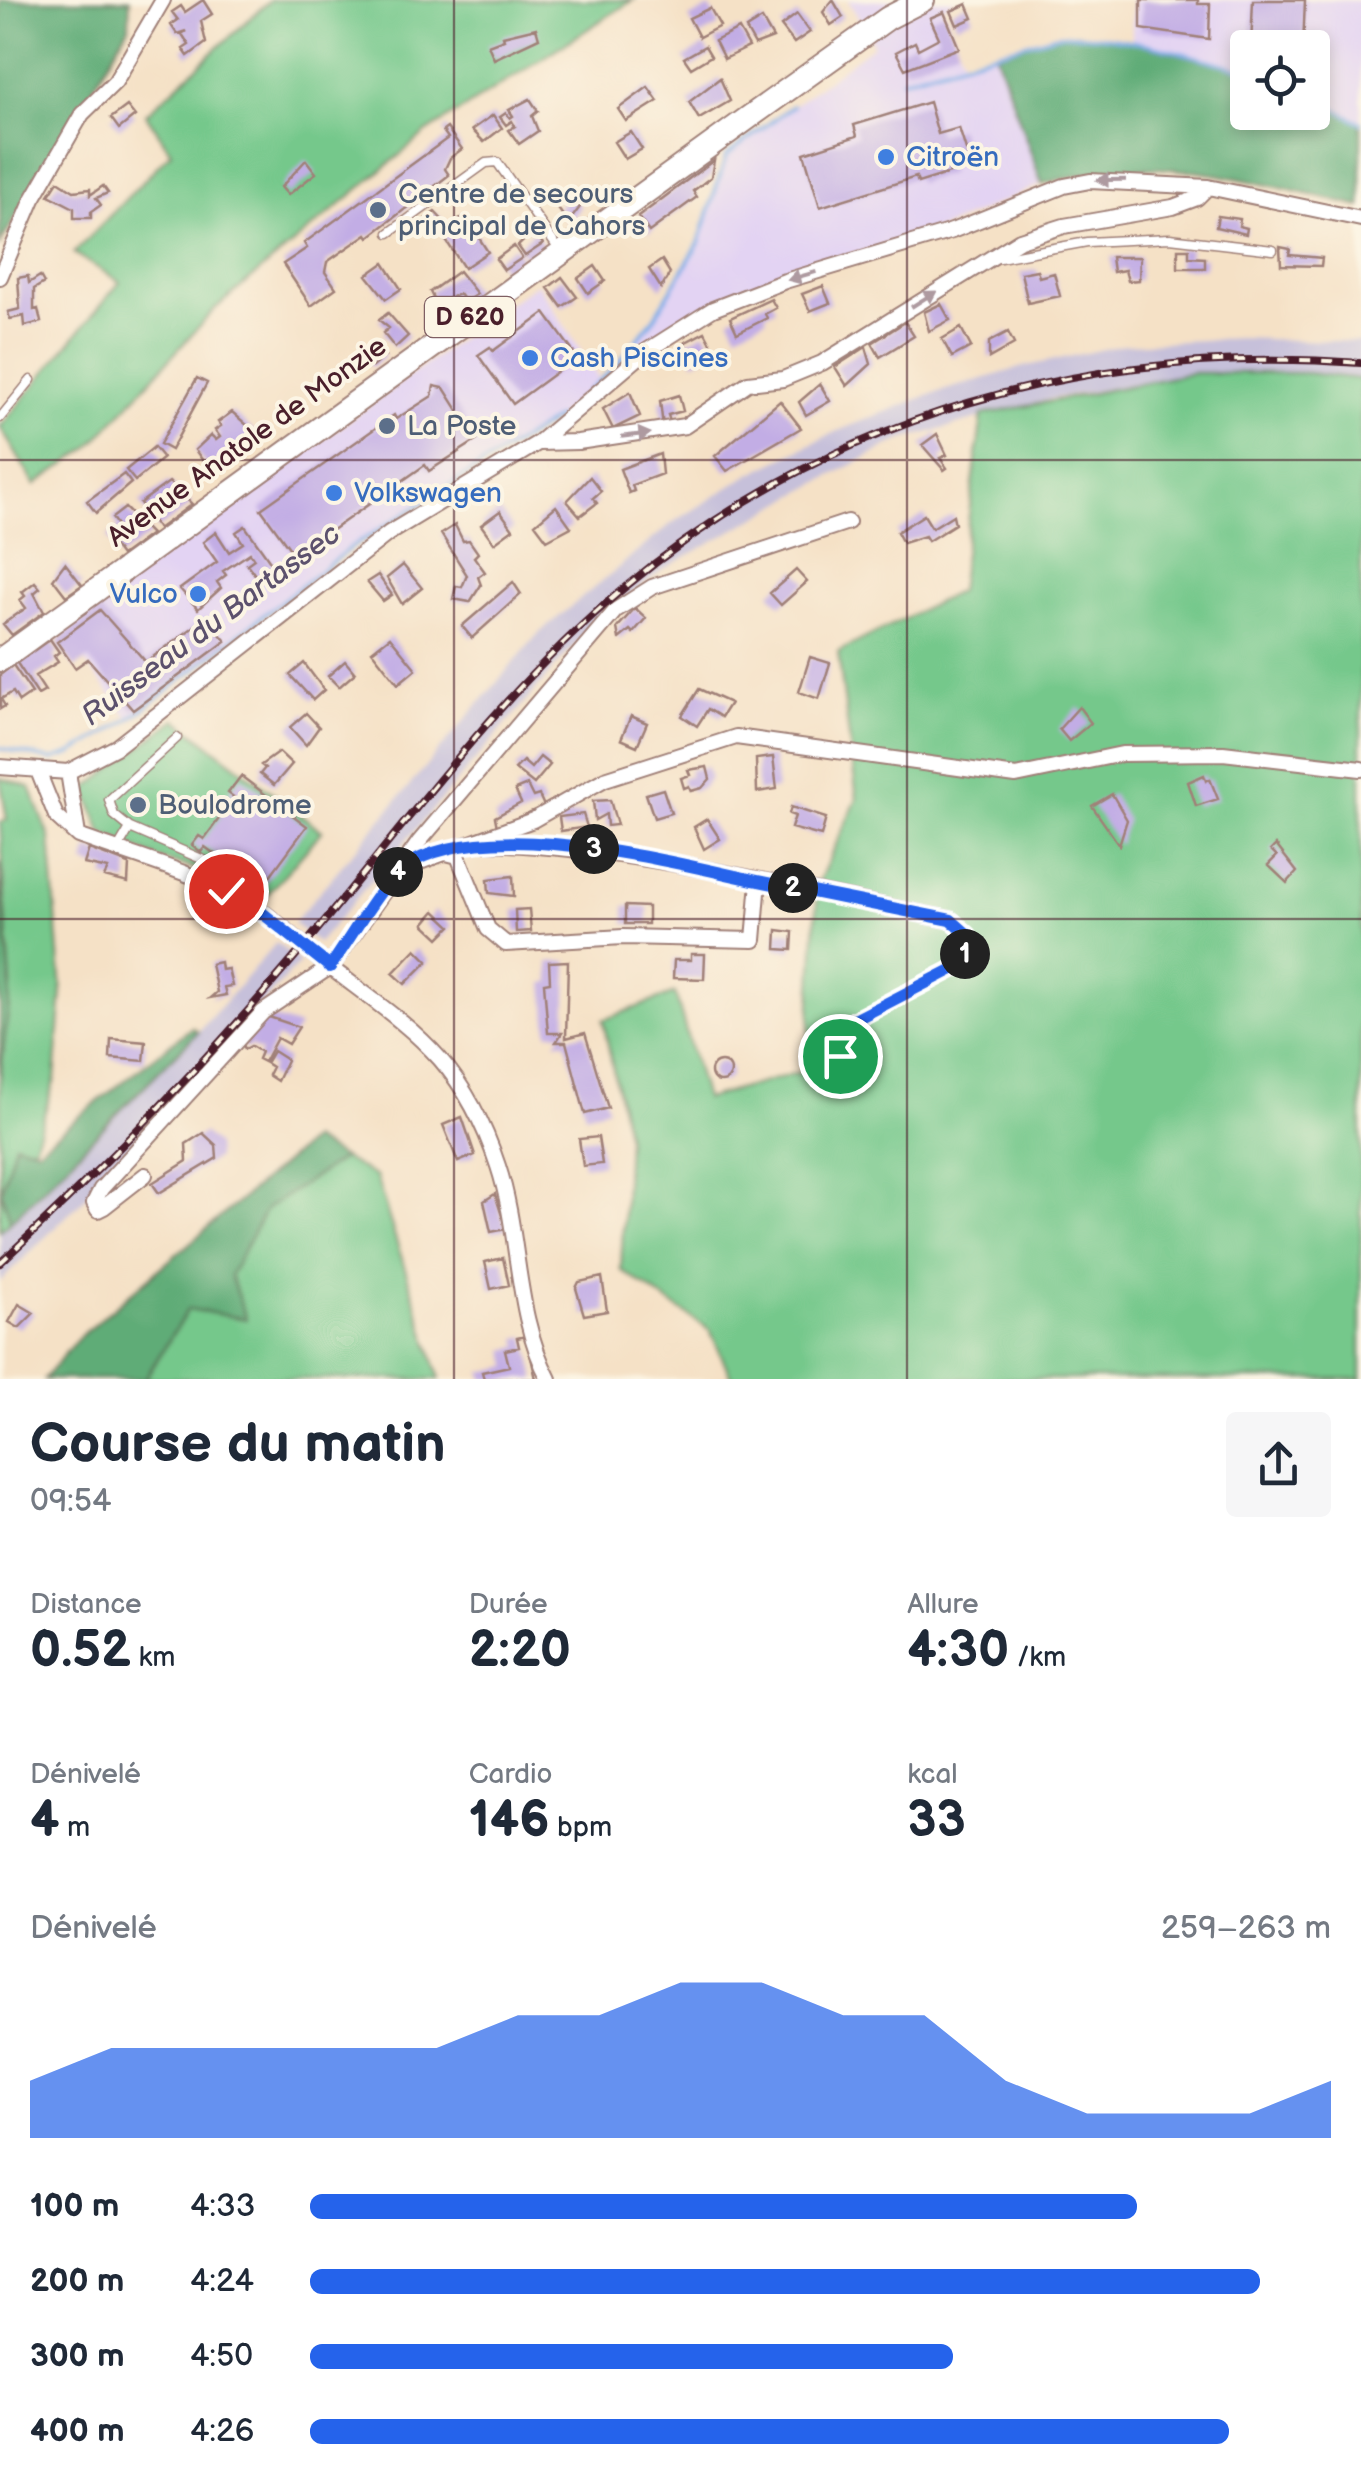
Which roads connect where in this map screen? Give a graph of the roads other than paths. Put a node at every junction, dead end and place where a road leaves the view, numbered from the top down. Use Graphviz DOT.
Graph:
graph roads {
  1 [pos="164,0"];
  2 [pos="923,0"];
  3 [pos="1208,187"];
  4 [pos="1361,219"];
  5 [pos="389,233"];
  6 [pos="1273,250"];
  7 [pos="561,252"];
  8 [pos="988,260"];
  9 [pos="0,277"];
  10 [pos="31,380"];
  11 [pos="0,418"];
  12 [pos="538,443"];
  13 [pos="848,522"];
  14 [pos="0,660"];
  15 [pos="176,738"];
  16 [pos="0,767"];
  17 [pos="1361,769"];
  18 [pos="38,771"];
  19 [pos="68,772"];
  20 [pos="130,828"];
  21 [pos="78,836"];
  22 [pos="480,843"];
  23 [pos="116,850"];
  24 [pos="442,852"];
  25 [pos="220,868"];
  26 [pos="400,870"];
  27 [pos="760,881"];
  28 [pos="951,920"];
  29 [pos="330,967"];
  30 [pos="840,1056"];
  31 [pos="145,1175"];
  32 [pos="550,1379"];
  1 -- 9 [label="street"];
  2 -- 7 [label="main road, Avenue Anatole de Monzie / D 620"];
  3 -- 4 [label="street"];
  3 -- 8 [label="street"];
  3 -- 12 [label="street, one-way"];
  5 -- 7 [label="lane"];
  6 -- 8 [label="lane"];
  7 -- 14 [label="main road, Avenue Anatole de Monzie / D 620"];
  12 -- 8 [label="street, one-way"];
  10 -- 11 [label="lane"];
  12 -- 19 [label="street"];
  13 -- 26 [label="street"];
  15 -- 20 [label="lane"];
  16 -- 18 [label="street"];
  17 -- 22 [label="street"];
  18 -- 19 [label="street"];
  18 -- 21 [label="street"];
  19 -- 21 [label="street"];
  20 -- 23 [label="lane"];
  20 -- 25 [label="lane"];
  21 -- 23 [label="street"];
  22 -- 24 [label="street"];
  22 -- 27 [label="street"];
  23 -- 29 [label="street"];
  24 -- 26 [label="street"];
  24 -- 27 [label="street"];
  26 -- 29 [label="street"];
  27 -- 28 [label="street"];
  28 -- 30 [label="lane"];
  29 -- 31 [label="street"];
  29 -- 32 [label="street"];
}
